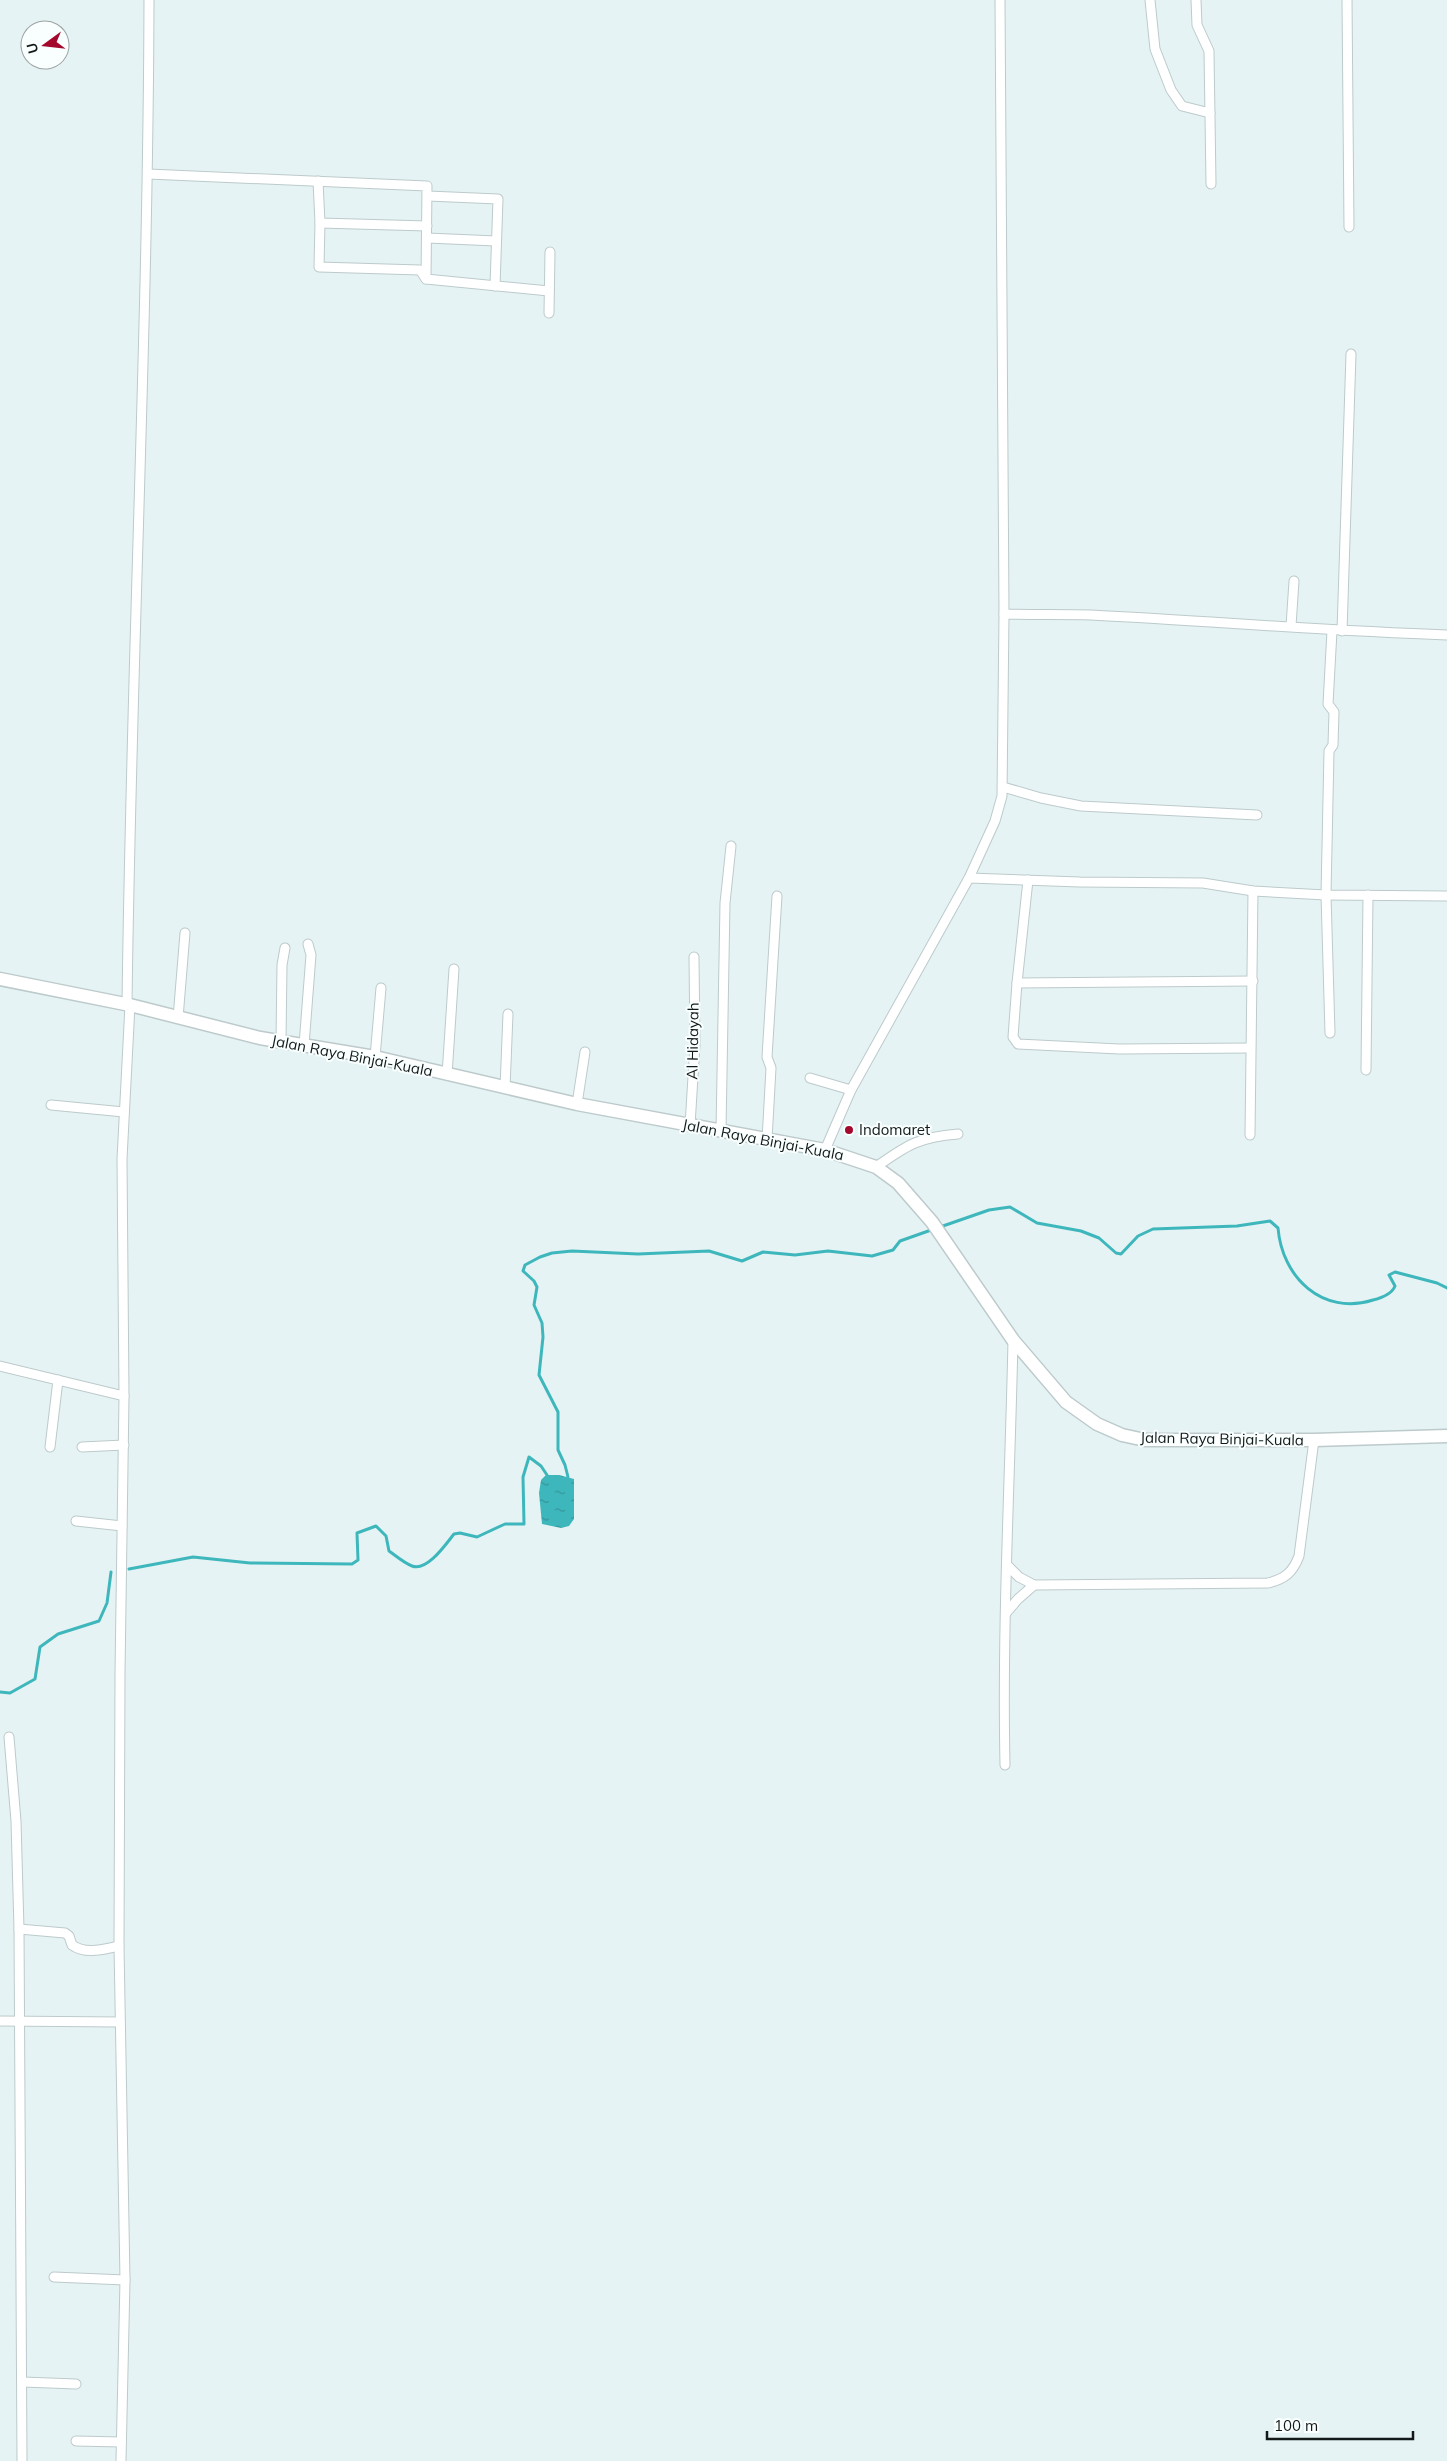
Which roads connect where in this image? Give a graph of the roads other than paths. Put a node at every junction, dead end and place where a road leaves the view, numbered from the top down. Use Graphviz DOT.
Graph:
graph roads {
  1 [pos="149,0"];
  2 [pos="1000,0"];
  3 [pos="1150,0"];
  4 [pos="1196,0"];
  5 [pos="1348,0"];
  6 [pos="1210,113"];
  7 [pos="148,174"];
  8 [pos="318,182"];
  9 [pos="1210,184"];
  10 [pos="428,196"];
  11 [pos="320,223"];
  12 [pos="427,226"];
  13 [pos="1349,227"];
  14 [pos="427,238"];
  15 [pos="496,241"];
  16 [pos="550,252"];
  17 [pos="426,279"];
  18 [pos="496,286"];
  19 [pos="549,291"];
  20 [pos="548,313"];
  21 [pos="1351,354"];
  22 [pos="1294,581"];
  23 [pos="1004,614"];
  24 [pos="1291,626"];
  25 [pos="1332,631"];
  26 [pos="1342,631"];
  27 [pos="1447,635"];
  28 [pos="1003,787"];
  29 [pos="1257,815"];
  30 [pos="731,846"];
  31 [pos="969,878"];
  32 [pos="1028,880"];
  33 [pos="1253,891"];
  34 [pos="1326,895"];
  35 [pos="1368,895"];
  36 [pos="777,896"];
  37 [pos="1447,896"];
  38 [pos="185,933"];
  39 [pos="308,944"];
  40 [pos="286,948"];
  41 [pos="694,957"];
  42 [pos="454,968"];
  43 [pos="0,979"];
  44 [pos="1253,980"];
  45 [pos="1017,983"];
  46 [pos="381,988"];
  47 [pos="128,1005"];
  48 [pos="508,1014"];
  49 [pos="178,1018"];
  50 [pos="1330,1033"];
  51 [pos="280,1041"];
  52 [pos="304,1045"];
  53 [pos="1250,1048"];
  54 [pos="585,1052"];
  55 [pos="375,1057"];
  56 [pos="1366,1070"];
  57 [pos="447,1075"];
  58 [pos="810,1078"];
  59 [pos="505,1088"];
  60 [pos="851,1090"];
  61 [pos="577,1104"];
  62 [pos="51,1105"];
  63 [pos="124,1112"];
  64 [pos="690,1125"];
  65 [pos="721,1131"];
  66 [pos="958,1134"];
  67 [pos="1250,1135"];
  68 [pos="767,1140"];
  69 [pos="825,1150"];
  70 [pos="876,1167"];
  71 [pos="1013,1340"];
  72 [pos="0,1366"];
  73 [pos="58,1380"];
  74 [pos="124,1396"];
  75 [pos="1447,1436"];
  76 [pos="1314,1440"];
  77 [pos="124,1445"];
  78 [pos="50,1447"];
  79 [pos="82,1447"];
  80 [pos="76,1521"];
  81 [pos="122,1526"];
  82 [pos="1007,1565"];
  83 [pos="1034,1585"];
  84 [pos="1006,1613"];
  85 [pos="9,1737"];
  86 [pos="1005,1765"];
  87 [pos="19,1929"];
  88 [pos="119,1946"];
  89 [pos="0,2021"];
  90 [pos="19,2022"];
  91 [pos="120,2022"];
  92 [pos="54,2277"];
  93 [pos="125,2280"];
  94 [pos="23,2382"];
  95 [pos="76,2384"];
  96 [pos="76,2441"];
  97 [pos="121,2442"];
  98 [pos="22,2461"];
  99 [pos="121,2461"];
  1 -- 7 [label="street"];
  2 -- 23 [label="street"];
  3 -- 6 [label="street"];
  4 -- 6 [label="street"];
  5 -- 13 [label="street"];
  6 -- 9 [label="street"];
  7 -- 8 [label="street"];
  7 -- 47 [label="street"];
  8 -- 10 [label="street"];
  8 -- 11 [label="street"];
  10 -- 12 [label="street"];
  10 -- 15 [label="street"];
  11 -- 12 [label="street"];
  11 -- 17 [label="street"];
  12 -- 14 [label="street"];
  14 -- 15 [label="street"];
  14 -- 17 [label="street"];
  15 -- 18 [label="street"];
  16 -- 19 [label="street"];
  17 -- 18 [label="street"];
  18 -- 19 [label="street"];
  19 -- 20 [label="street"];
  21 -- 26 [label="street"];
  22 -- 24 [label="street"];
  23 -- 24 [label="street"];
  23 -- 28 [label="street"];
  24 -- 25 [label="street"];
  25 -- 26 [label="street"];
  25 -- 34 [label="street"];
  26 -- 27 [label="street"];
  28 -- 29 [label="street"];
  28 -- 31 [label="street"];
  30 -- 65 [label="street"];
  31 -- 32 [label="street"];
  31 -- 60 [label="street"];
  32 -- 33 [label="street"];
  32 -- 45 [label="street"];
  33 -- 34 [label="street"];
  33 -- 44 [label="street"];
  34 -- 35 [label="street"];
  34 -- 50 [label="street"];
  35 -- 37 [label="street"];
  35 -- 56 [label="street"];
  36 -- 68 [label="street"];
  38 -- 49 [label="street"];
  39 -- 52 [label="street"];
  40 -- 51 [label="street"];
  41 -- 64 [label="street, Al Hidayah"];
  42 -- 57 [label="street"];
  43 -- 47 [label="main road, Jalan Raya Binjai-Kuala"];
  44 -- 45 [label="street"];
  44 -- 53 [label="street"];
  45 -- 53 [label="street"];
  46 -- 55 [label="street"];
  47 -- 49 [label="main road, Jalan Raya Binjai-Kuala"];
  47 -- 63 [label="street"];
  48 -- 59 [label="street"];
  49 -- 51 [label="main road, Jalan Raya Binjai-Kuala"];
  51 -- 52 [label="main road, Jalan Raya Binjai-Kuala"];
  52 -- 55 [label="main road, Jalan Raya Binjai-Kuala"];
  53 -- 67 [label="street"];
  54 -- 61 [label="street"];
  55 -- 57 [label="main road, Jalan Raya Binjai-Kuala"];
  57 -- 59 [label="main road, Jalan Raya Binjai-Kuala"];
  58 -- 60 [label="street"];
  59 -- 61 [label="main road, Jalan Raya Binjai-Kuala"];
  60 -- 69 [label="street"];
  61 -- 64 [label="main road, Jalan Raya Binjai-Kuala"];
  62 -- 63 [label="street"];
  63 -- 74 [label="street"];
  64 -- 65 [label="main road, Jalan Raya Binjai-Kuala"];
  65 -- 68 [label="main road, Jalan Raya Binjai-Kuala"];
  66 -- 70 [label="street"];
  68 -- 69 [label="main road, Jalan Raya Binjai-Kuala"];
  69 -- 70 [label="main road, Jalan Raya Binjai-Kuala"];
  70 -- 71 [label="main road, Jalan Raya Binjai-Kuala"];
  71 -- 76 [label="main road, Jalan Raya Binjai-Kuala"];
  71 -- 82 [label="street"];
  72 -- 73 [label="street"];
  73 -- 74 [label="street"];
  73 -- 78 [label="street"];
  74 -- 77 [label="street"];
  75 -- 76 [label="main road, Jalan Raya Binjai-Kuala"];
  76 -- 83 [label="street"];
  77 -- 79 [label="street"];
  77 -- 81 [label="street"];
  80 -- 81 [label="street"];
  81 -- 88 [label="street"];
  82 -- 83 [label="street"];
  82 -- 84 [label="street"];
  83 -- 84 [label="street"];
  84 -- 86 [label="street"];
  85 -- 87 [label="street"];
  87 -- 88 [label="street"];
  87 -- 90 [label="street"];
  88 -- 91 [label="street"];
  89 -- 90 [label="street"];
  90 -- 91 [label="street"];
  90 -- 94 [label="street"];
  91 -- 93 [label="street"];
  92 -- 93 [label="street"];
  93 -- 97 [label="street"];
  94 -- 95 [label="street"];
  94 -- 98 [label="street"];
  96 -- 97 [label="street"];
  97 -- 99 [label="street"];
}
